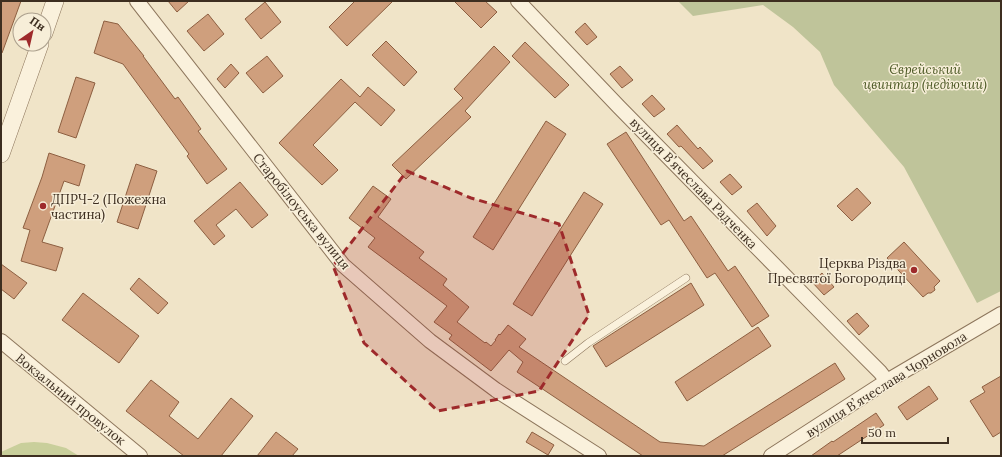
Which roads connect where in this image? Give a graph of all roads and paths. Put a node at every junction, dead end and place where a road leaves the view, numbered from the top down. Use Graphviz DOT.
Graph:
graph roads {
  1 [pos="55,1"];
  2 [pos="137,1"];
  3 [pos="518,1"];
  4 [pos="51,12"];
  5 [pos="37,52"];
  6 [pos="1,154"];
  7 [pos="686,278"];
  8 [pos="1001,314"];
  9 [pos="1,342"];
  10 [pos="565,361"];
  11 [pos="887,381"];
  12 [pos="140,456"];
  13 [pos="599,456"];
  14 [pos="771,456"];
  1 -- 4 [label="street"];
  2 -- 13 [label="street, Старобілоуська вулиця"];
  3 -- 11 [label="street, вулиця Вʼячеслава Радченка"];
  5 -- 6 [label="street"];
  7 -- 10 [label="lane"];
  8 -- 11 [label="street, вулиця Вʼячеслава Чорновола"];
  9 -- 12 [label="street, Вокзальний провулок"];
  11 -- 14 [label="street, вулиця Вʼячеслава Чорновола"];
}
